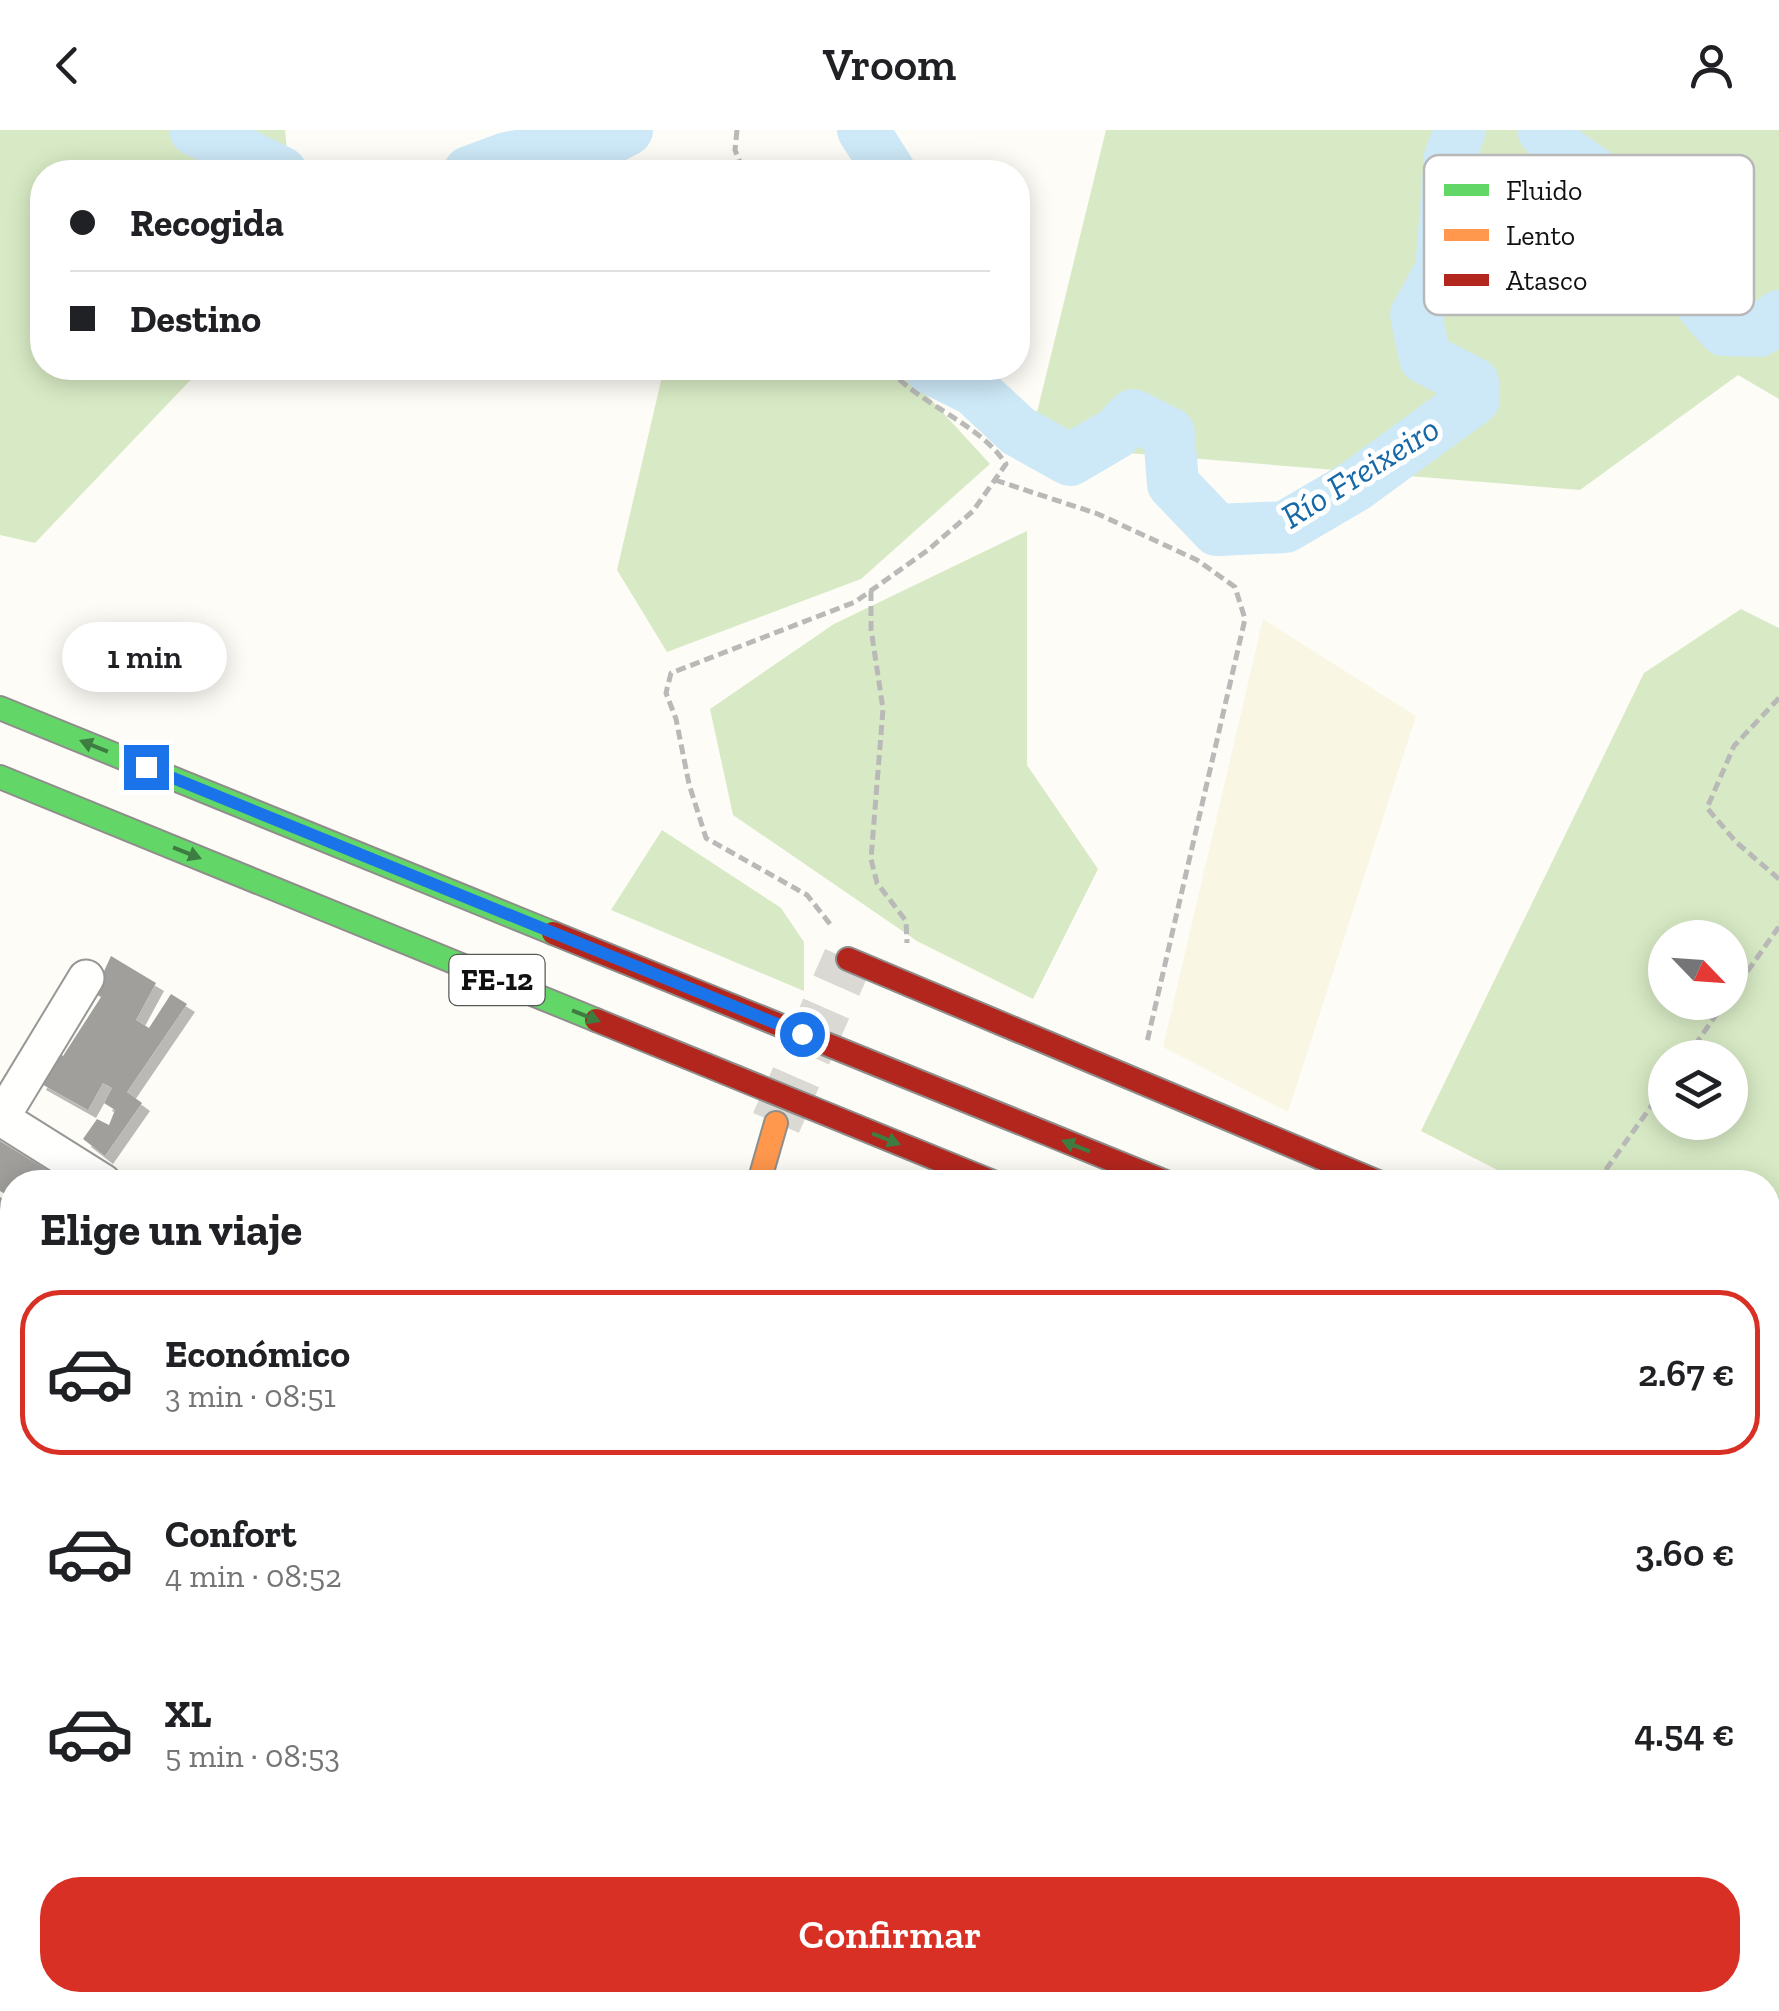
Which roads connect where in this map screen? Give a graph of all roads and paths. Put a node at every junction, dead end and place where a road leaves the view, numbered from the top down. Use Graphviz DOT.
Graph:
graph roads {
  1 [pos="737,130"];
  2 [pos="739,160"];
  3 [pos="903,380"];
  4 [pos="996,480"];
  5 [pos="870,591"];
  6 [pos="1779,698"];
  7 [pos="0,708"];
  8 [pos="0,777"];
  9 [pos="1779,878"];
  10 [pos="1779,922"];
  11 [pos="848,959"];
  12 [pos="1748,970"];
  13 [pos="86,978"];
  14 [pos="893,978"];
  15 [pos="1138,1081"];
  16 [pos="1648,1111"];
  17 [pos="1,1119"];
  18 [pos="776,1123"];
  19 [pos="84,1170"];
  20 [pos="762,1170"];
  21 [pos="965,1170"];
  22 [pos="1136,1170"];
  23 [pos="1349,1170"];
  24 [pos="1606,1170"];
  1 -- 2 [label="path"];
  3 -- 4 [label="path"];
  4 -- 5 [label="path"];
  4 -- 15 [label="path"];
  5 -- 11 [label="path"];
  5 -- 14 [label="path"];
  6 -- 9 [label="path"];
  22 -- 7 [label="main road, FE-12, one-way"];
  8 -- 21 [label="main road, FE-12, one-way"];
  10 -- 12 [label="path"];
  11 -- 14 [label="main road"];
  13 -- 17 [label="street"];
  14 -- 15 [label="main road"];
  15 -- 23 [label="main road"];
  16 -- 24 [label="path"];
  17 -- 19 [label="street"];
  18 -- 20 [label="main road"];
}
